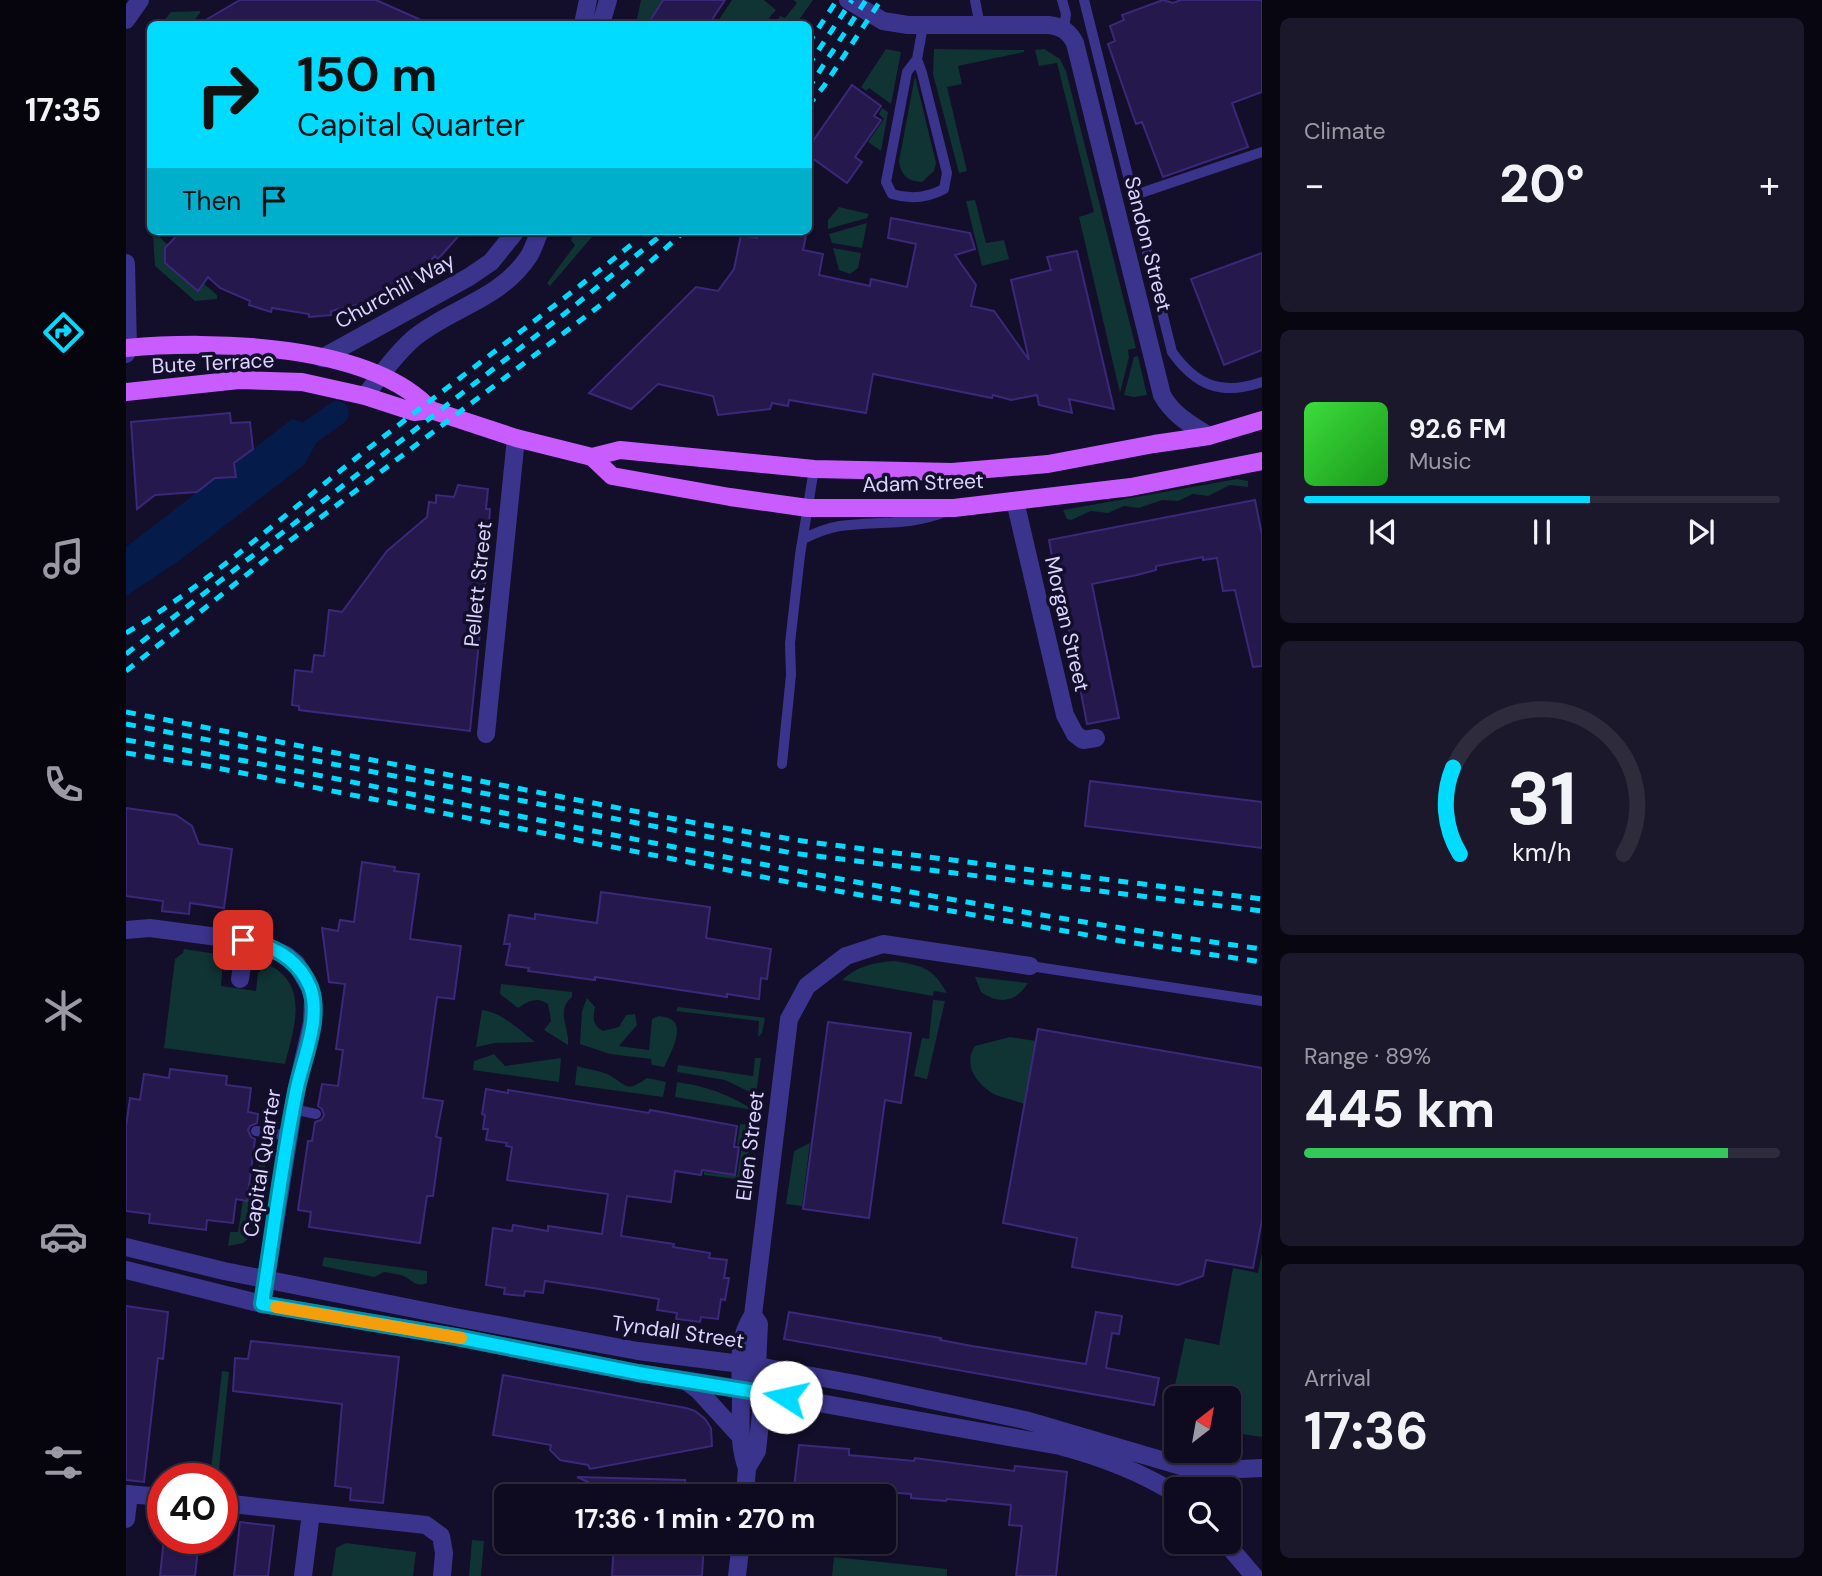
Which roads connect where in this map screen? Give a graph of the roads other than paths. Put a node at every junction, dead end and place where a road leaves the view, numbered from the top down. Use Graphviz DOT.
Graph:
graph roads {
  1 [pos="140,0"];
  2 [pos="588,0"];
  3 [pos="608,0"];
  4 [pos="848,0"];
  5 [pos="975,0"];
  6 [pos="1062,0"];
  7 [pos="1084,0"];
  8 [pos="126,20"];
  9 [pos="584,21"];
  10 [pos="602,21"];
  11 [pos="923,26"];
  12 [pos="979,26"];
  13 [pos="1070,36"];
  14 [pos="917,59"];
  15 [pos="1262,152"];
  16 [pos="1132,196"];
  17 [pos="513,235"];
  18 [pos="538,235"];
  19 [pos="126,263"];
  20 [pos="127,350"];
  21 [pos="322,358"];
  22 [pos="380,375"];
  23 [pos="302,382"];
  24 [pos="1262,382"];
  25 [pos="126,392"];
  26 [pos="365,396"];
  27 [pos="431,411"];
  28 [pos="1262,420"];
  29 [pos="1209,436"];
  30 [pos="516,438"];
  31 [pos="592,457"];
  32 [pos="1262,461"];
  33 [pos="814,469"];
  34 [pos="1015,500"];
  35 [pos="808,508"];
  36 [pos="954,508"];
  37 [pos="803,539"];
  38 [pos="486,734"];
  39 [pos="1096,738"];
  40 [pos="782,764"];
  41 [pos="126,930"];
  42 [pos="246,941"];
  43 [pos="1030,966"];
  44 [pos="240,979"];
  45 [pos="1262,1001"];
  46 [pos="293,1110"];
  47 [pos="316,1114"];
  48 [pos="256,1131"];
  49 [pos="289,1136"];
  50 [pos="126,1247"];
  51 [pos="126,1270"];
  52 [pos="266,1279"];
  53 [pos="262,1304"];
  54 [pos="752,1315"];
  55 [pos="738,1364"];
  56 [pos="757,1366"];
  57 [pos="684,1380"];
  58 [pos="741,1389"];
  59 [pos="761,1393"];
  60 [pos="740,1436"];
  61 [pos="747,1468"];
  62 [pos="1262,1468"];
  63 [pos="746,1484"];
  64 [pos="1164,1487"];
  65 [pos="128,1494"];
  66 [pos="147,1496"];
  67 [pos="238,1505"];
  68 [pos="311,1513"];
  69 [pos="126,1519"];
  70 [pos="740,1554"];
  71 [pos="1235,1554"];
  72 [pos="303,1576"];
  73 [pos="442,1576"];
  74 [pos="737,1576"];
  75 [pos="1254,1576"];
  1 -- 8 [label="street"];
  2 -- 9 [label="street"];
  3 -- 10 [label="street"];
  4 -- 11 [label="street"];
  5 -- 12 [label="lane"];
  6 -- 13 [label="lane"];
  7 -- 16 [label="lane"];
  11 -- 12 [label="street"];
  11 -- 14 [label="lane"];
  12 -- 13 [label="street"];
  13 -- 29 [label="street, Sandon Street"];
  14 -- 14 [label="lane"];
  15 -- 16 [label="lane"];
  16 -- 24 [label="lane"];
  17 -- 21 [label="street, Churchill Way"];
  18 -- 22 [label="street"];
  19 -- 20 [label="street"];
  20 -- 21 [label="main road, Bute Terrace"];
  21 -- 22 [label="main road, Adam Street"];
  22 -- 26 [label="street"];
  22 -- 27 [label="main road, Adam Street"];
  23 -- 25 [label="main road, Bute Terrace"];
  23 -- 26 [label="main road, Adam Street"];
  26 -- 27 [label="main road, Adam Street"];
  27 -- 30 [label="main road, Adam Street"];
  28 -- 29 [label="main road, Adam Street"];
  29 -- 33 [label="main road, Adam Street"];
  30 -- 31 [label="main road, Adam Street"];
  30 -- 38 [label="street, Pellett Street"];
  31 -- 33 [label="main road, Adam Street"];
  31 -- 35 [label="main road, Adam Street"];
  32 -- 34 [label="main road, Adam Street"];
  33 -- 35 [label="lane"];
  34 -- 36 [label="main road, Adam Street"];
  34 -- 39 [label="street, Morgan Street"];
  35 -- 36 [label="main road, Adam Street"];
  35 -- 37 [label="lane"];
  36 -- 37 [label="lane"];
  37 -- 40 [label="lane"];
  41 -- 42 [label="street, Capital Quarter"];
  42 -- 44 [label="street"];
  42 -- 46 [label="street, Capital Quarter"];
  43 -- 45 [label="lane"];
  43 -- 54 [label="street, Ellen Street"];
  46 -- 47 [label="lane"];
  46 -- 49 [label="street, Capital Quarter"];
  48 -- 49 [label="lane"];
  49 -- 52 [label="street, Capital Quarter"];
  50 -- 52 [label="street, Tyndall Street"];
  51 -- 53 [label="street"];
  52 -- 53 [label="street, Capital Quarter"];
  52 -- 55 [label="street, Tyndall Street"];
  53 -- 57 [label="street"];
  54 -- 55 [label="street, Ellen Street"];
  54 -- 56 [label="street, Ellen Street"];
  55 -- 56 [label="street, Tyndall Street"];
  55 -- 58 [label="street, Ellen Street"];
  56 -- 59 [label="street, Ellen Street"];
  56 -- 62 [label="street, Tyndall Street"];
  57 -- 58 [label="street"];
  57 -- 60 [label="street"];
  58 -- 59 [label="street"];
  58 -- 60 [label="street, Ellen Street"];
  59 -- 61 [label="street, Ellen Street"];
  59 -- 64 [label="street"];
  60 -- 61 [label="street, Ellen Street"];
  61 -- 63 [label="street"];
  65 -- 66 [label="street"];
  65 -- 69 [label="street"];
  67 -- 68 [label="street"];
  68 -- 72 [label="street"];
  68 -- 73 [label="street"];
  70 -- 74 [label="street"];
  71 -- 75 [label="street"];
}
